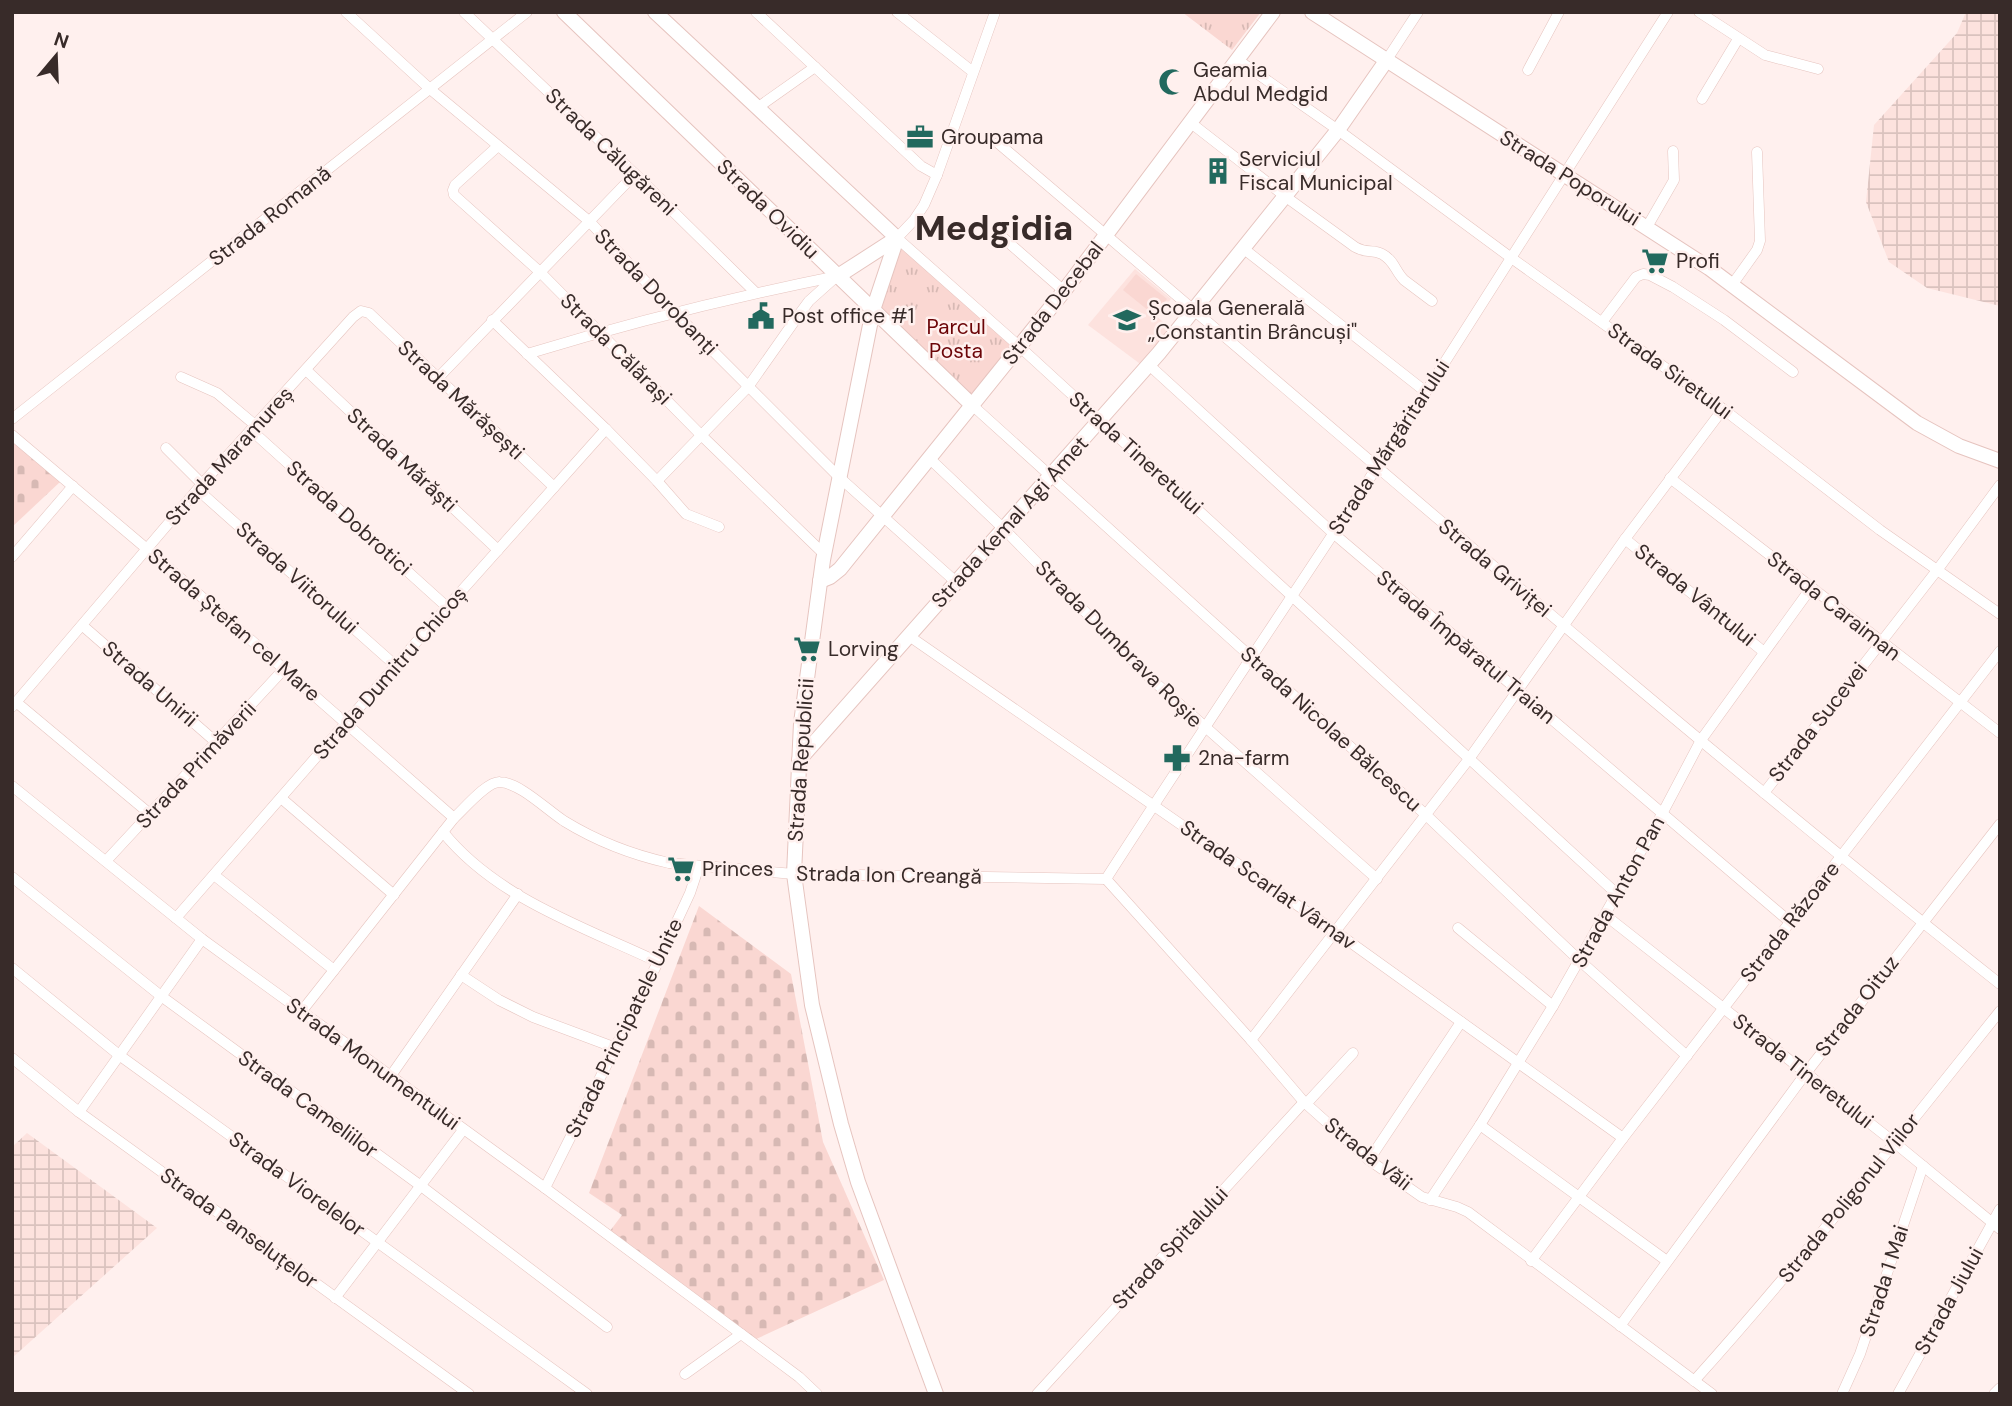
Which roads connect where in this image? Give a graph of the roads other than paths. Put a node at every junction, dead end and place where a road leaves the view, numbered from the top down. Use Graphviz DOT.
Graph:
graph roads {
  1 [pos="346,12"];
  2 [pos="464,12"];
  3 [pos="527,12"];
  4 [pos="564,12"];
  5 [pos="655,12"];
  6 [pos="756,12"];
  7 [pos="897,12"];
  8 [pos="995,12"];
  9 [pos="1273,12"];
  10 [pos="1312,12"];
  11 [pos="1418,12"];
  12 [pos="1559,12"];
  13 [pos="1668,12"];
  14 [pos="1699,12"];
  15 [pos="492,39"];
  16 [pos="1738,39"];
  17 [pos="1238,60"];
  18 [pos="1386,61"];
  19 [pos="815,67"];
  20 [pos="1818,68"];
  21 [pos="1528,70"];
  22 [pos="973,72"];
  23 [pos="430,89"];
  24 [pos="1702,99"];
  25 [pos="757,108"];
  26 [pos="1191,123"];
  27 [pos="1338,130"];
  28 [pos="999,143"];
  29 [pos="498,146"];
  30 [pos="1673,151"];
  31 [pos="1757,152"];
  32 [pos="635,174"];
  33 [pos="1563,174"];
  34 [pos="937,175"];
  35 [pos="1286,197"];
  36 [pos="589,221"];
  37 [pos="1647,227"];
  38 [pos="1107,235"];
  39 [pos="1001,236"];
  40 [pos="897,237"];
  41 [pos="1244,249"];
  42 [pos="1510,257"];
  43 [pos="822,260"];
  44 [pos="540,272"];
  45 [pos="838,276"];
  46 [pos="813,281"];
  47 [pos="1732,285"];
  48 [pos="1064,291"];
  49 [pos="756,293"];
  50 [pos="1432,301"];
  51 [pos="873,310"];
  52 [pos="1195,310"];
  53 [pos="674,312"];
  54 [pos="369,313"];
  55 [pos="492,320"];
  56 [pos="1602,322"];
  57 [pos="598,332"];
  58 [pos="1020,347"];
  59 [pos="527,354"];
  60 [pos="1149,365"];
  61 [pos="306,370"];
  62 [pos="1793,372"];
  63 [pos="181,377"];
  64 [pos="437,379"];
  65 [pos="748,387"];
  66 [pos="1426,392"];
  67 [pos="972,405"];
  68 [pos="1723,409"];
  69 [pos="12,419"];
  70 [pos="1100,421"];
  71 [pos="253,427"];
  72 [pos="606,429"];
  73 [pos="700,434"];
  74 [pos="12,435"];
  75 [pos="166,447"];
  76 [pos="929,458"];
  77 [pos="2000,461"];
  78 [pos="1376,467"];
  79 [pos="1051,476"];
  80 [pos="839,477"];
  81 [pos="1670,478"];
  82 [pos="657,481"];
  83 [pos="2000,485"];
  84 [pos="73,486"];
  85 [pos="200,487"];
  86 [pos="554,487"];
  87 [pos="883,516"];
  88 [pos="719,527"];
  89 [pos="1004,529"];
  90 [pos="1333,533"];
  91 [pos="1625,539"];
  92 [pos="147,549"];
  93 [pos="498,550"];
  94 [pos="824,554"];
  95 [pos="12,557"];
  96 [pos="1938,569"];
  97 [pos="820,581"];
  98 [pos="956,582"];
  99 [pos="1811,589"];
  100 [pos="1291,596"];
  101 [pos="447,607"];
  102 [pos="2000,614"];
  103 [pos="83,625"];
  104 [pos="1563,625"];
  105 [pos="909,636"];
  106 [pos="1881,642"];
  107 [pos="2000,651"];
  108 [pos="1764,652"];
  109 [pos="1251,656"];
  110 [pos="396,666"];
  111 [pos="284,669"];
  112 [pos="1517,690"];
  113 [pos="1960,703"];
  114 [pos="14,705"];
  115 [pos="346,723"];
  116 [pos="1204,727"];
  117 [pos="2000,733"];
  118 [pos="1701,740"];
  119 [pos="217,743"];
  120 [pos="1469,759"];
  121 [pos="799,760"];
  122 [pos="12,786"];
  123 [pos="1764,793"];
  124 [pos="281,798"];
  125 [pos="1154,805"];
  126 [pos="150,814"];
  127 [pos="1662,814"];
  128 [pos="1426,815"];
  129 [pos="454,818"];
  130 [pos="2000,824"];
  131 [pos="443,832"];
  132 [pos="1841,856"];
  133 [pos="106,861"];
  134 [pos="699,866"];
  135 [pos="794,874"];
  136 [pos="214,875"];
  137 [pos="12,877"];
  138 [pos="1107,879"];
  139 [pos="1377,879"];
  140 [pos="518,894"];
  141 [pos="1616,894"];
  142 [pos="394,895"];
  143 [pos="1605,915"];
  144 [pos="176,918"];
  145 [pos="1790,922"];
  146 [pos="1922,922"];
  147 [pos="1458,928"];
  148 [pos="1336,932"];
  149 [pos="202,939"];
  150 [pos="1580,960"];
  151 [pos="658,962"];
  152 [pos="12,968"];
  153 [pos="334,970"];
  154 [pos="461,975"];
  155 [pos="2000,984"];
  156 [pos="162,996"];
  157 [pos="1553,1006"];
  158 [pos="1723,1008"];
  159 [pos="2000,1011"];
  160 [pos="301,1012"];
  161 [pos="1461,1022"];
  162 [pos="1251,1040"];
  163 [pos="616,1048"];
  164 [pos="1353,1053"];
  165 [pos="119,1055"];
  166 [pos="1688,1056"];
  167 [pos="12,1058"];
  168 [pos="1519,1063"];
  169 [pos="1805,1073"];
  170 [pos="390,1077"];
  171 [pos="1305,1103"];
  172 [pos="79,1112"];
  173 [pos="1480,1125"];
  174 [pos="464,1130"];
  175 [pos="1623,1138"];
  176 [pos="1895,1143"];
  177 [pos="1369,1160"];
  178 [pos="1923,1166"];
  179 [pos="421,1186"];
  180 [pos="545,1188"];
  181 [pos="1579,1197"];
  182 [pos="1430,1200"];
  183 [pos="2000,1209"];
  184 [pos="1996,1226"];
  185 [pos="377,1242"];
  186 [pos="1531,1261"];
  187 [pos="1667,1261"];
  188 [pos="335,1298"];
  189 [pos="1620,1326"];
  190 [pos="607,1327"];
  191 [pos="741,1334"];
  192 [pos="685,1374"];
  193 [pos="1694,1381"];
  194 [pos="2000,1388"];
  195 [pos="469,1394"];
  196 [pos="587,1394"];
  197 [pos="817,1394"];
  198 [pos="936,1394"];
  199 [pos="1037,1394"];
  200 [pos="1712,1394"];
  201 [pos="1842,1394"];
  202 [pos="1898,1394"];
  203 [pos="1994,1394"];
  1 -- 23 [label="street, Strada Dorobanți"];
  2 -- 15 [label="street, Strada Călugăreni"];
  3 -- 15 [label="street, Strada Romană"];
  4 -- 43 [label="main road, Strada Ovidiu"];
  5 -- 25 [label="main road, Strada Tineretului"];
  6 -- 19 [label="street"];
  7 -- 22 [label="street"];
  8 -- 22 [label="street, Strada Republicii"];
  9 -- 17 [label="main road, Strada Decebal"];
  10 -- 18 [label="main road, Strada Poporului"];
  11 -- 18 [label="street, Strada Kemal Agi Amet"];
  12 -- 21 [label="street"];
  13 -- 33 [label="street, Strada Mărgăritarului"];
  14 -- 16 [label="street"];
  15 -- 23 [label="street, Strada Romană"];
  15 -- 32 [label="street, Strada Călugăreni"];
  16 -- 20 [label="street"];
  16 -- 24 [label="street"];
  17 -- 26 [label="main road, Strada Decebal"];
  17 -- 27 [label="street, Strada Siretului"];
  18 -- 27 [label="main road, Strada Kemal Agi Amet"];
  18 -- 33 [label="main road, Strada Poporului"];
  19 -- 25 [label="street"];
  19 -- 34 [label="street"];
  22 -- 34 [label="street, Strada Republicii"];
  23 -- 29 [label="street, Strada Dorobanți"];
  23 -- 69 [label="street, Strada Romană"];
  25 -- 40 [label="main road, Strada Tineretului"];
  26 -- 35 [label="street"];
  26 -- 38 [label="main road, Strada Decebal"];
  27 -- 35 [label="main road, Strada Kemal Agi Amet"];
  27 -- 42 [label="street, Strada Siretului"];
  28 -- 38 [label="street, Strada Griviței"];
  29 -- 36 [label="street, Strada Dorobanți"];
  29 -- 44 [label="street, Strada Călărași"];
  30 -- 37 [label="street"];
  31 -- 47 [label="street"];
  32 -- 36 [label="street"];
  32 -- 49 [label="street, Strada Călugăreni"];
  33 -- 37 [label="main road, Strada Poporului"];
  33 -- 42 [label="street, Strada Mărgăritarului"];
  34 -- 40 [label="street, Strada Republicii"];
  35 -- 41 [label="main road, Strada Kemal Agi Amet"];
  35 -- 50 [label="street"];
  36 -- 44 [label="street"];
  36 -- 53 [label="street, Strada Dorobanți"];
  37 -- 47 [label="main road, Strada Poporului"];
  38 -- 48 [label="main road, Strada Decebal"];
  38 -- 52 [label="street, Strada Griviței"];
  39 -- 48 [label="street"];
  40 -- 45 [label="main road"];
  40 -- 51 [label="main road, Strada Republicii"];
  40 -- 58 [label="street, Strada Tineretului"];
  41 -- 52 [label="main road, Strada Kemal Agi Amet"];
  41 -- 66 [label="street"];
  42 -- 56 [label="street, Strada Siretului"];
  42 -- 66 [label="street, Strada Mărgăritarului"];
  43 -- 45 [label="main road, Strada Ovidiu"];
  43 -- 46 [label="street"];
  44 -- 55 [label="street"];
  44 -- 57 [label="street, Strada Călărași"];
  45 -- 46 [label="street"];
  45 -- 51 [label="main road, Strada Ovidiu"];
  45 -- 65 [label="street"];
  46 -- 49 [label="street"];
  47 -- 77 [label="main road, Strada Poporului"];
  48 -- 58 [label="main road, Strada Decebal"];
  49 -- 53 [label="street"];
  51 -- 67 [label="main road, Strada Ovidiu"];
  51 -- 80 [label="main road, Strada Republicii"];
  52 -- 60 [label="main road, Strada Kemal Agi Amet"];
  52 -- 78 [label="street, Strada Griviței"];
  53 -- 57 [label="street"];
  53 -- 65 [label="street, Strada Dorobanți"];
  54 -- 61 [label="street, Strada Maramureș"];
  54 -- 64 [label="street, Strada Mărășești"];
  55 -- 59 [label="street"];
  55 -- 64 [label="street"];
  56 -- 62 [label="street"];
  56 -- 68 [label="street, Strada Siretului"];
  57 -- 59 [label="street"];
  57 -- 73 [label="street, Strada Călărași"];
  58 -- 67 [label="main road, Strada Decebal"];
  58 -- 70 [label="street, Strada Tineretului"];
  59 -- 72 [label="street"];
  60 -- 70 [label="main road, Strada Kemal Agi Amet"];
  60 -- 90 [label="street, Strada Împăratul Traian"];
  61 -- 71 [label="street, Strada Maramureș"];
  61 -- 93 [label="street, Strada Mărăști"];
  63 -- 71 [label="street, Strada Dobrotici"];
  64 -- 86 [label="street, Strada Mărășești"];
  65 -- 73 [label="street"];
  65 -- 80 [label="street, Strada Dorobanți"];
  66 -- 78 [label="street, Strada Mărgăritarului"];
  67 -- 76 [label="main road, Strada Decebal"];
  67 -- 79 [label="street, Strada Nicolae Bălcescu"];
  68 -- 81 [label="street"];
  68 -- 96 [label="street, Strada Siretului"];
  70 -- 79 [label="main road, Strada Kemal Agi Amet"];
  70 -- 100 [label="street, Strada Tineretului"];
  71 -- 85 [label="street, Strada Maramureș"];
  71 -- 101 [label="street, Strada Dobrotici"];
  72 -- 82 [label="street"];
  72 -- 86 [label="street, Strada Dumitru Chicoș"];
  73 -- 82 [label="street"];
  73 -- 94 [label="street, Strada Călărași"];
  74 -- 84 [label="street, Strada Ștefan cel Mare"];
  75 -- 85 [label="street, Strada Viitorului"];
  76 -- 87 [label="main road, Strada Decebal"];
  76 -- 89 [label="street, Strada Dumbrava Roșie"];
  78 -- 90 [label="street, Strada Mărgăritarului"];
  78 -- 104 [label="street, Strada Griviței"];
  79 -- 89 [label="main road, Strada Kemal Agi Amet"];
  79 -- 109 [label="street, Strada Nicolae Bălcescu"];
  80 -- 87 [label="street, Strada Dorobanți"];
  80 -- 94 [label="main road, Strada Republicii"];
  81 -- 91 [label="street"];
  81 -- 99 [label="street, Strada Caraiman"];
  82 -- 88 [label="street"];
  83 -- 96 [label="street, Strada Sucevei"];
  84 -- 92 [label="street, Strada Ștefan cel Mare"];
  84 -- 95 [label="street"];
  85 -- 92 [label="street, Strada Maramureș"];
  85 -- 110 [label="street, Strada Viitorului"];
  86 -- 93 [label="street, Strada Dumitru Chicoș"];
  87 -- 97 [label="main road, Strada Decebal"];
  87 -- 98 [label="street, Strada Dorobanți"];
  89 -- 98 [label="main road, Strada Kemal Agi Amet"];
  89 -- 116 [label="street, Strada Dumbrava Roșie"];
  90 -- 100 [label="street, Strada Mărgăritarului"];
  90 -- 112 [label="street, Strada Împăratul Traian"];
  91 -- 104 [label="street"];
  91 -- 108 [label="street, Strada Vântului"];
  92 -- 103 [label="street, Strada Maramureș"];
  92 -- 111 [label="street, Strada Ștefan cel Mare"];
  93 -- 101 [label="street, Strada Dumitru Chicoș"];
  94 -- 97 [label="main road, Strada Republicii"];
  96 -- 102 [label="street, Strada Siretului"];
  96 -- 106 [label="street, Strada Sucevei"];
  97 -- 121 [label="main road, Strada Republicii"];
  98 -- 105 [label="main road, Strada Kemal Agi Amet"];
  99 -- 106 [label="street, Strada Caraiman"];
  99 -- 108 [label="street, Strada Anton Pan"];
  100 -- 109 [label="street, Strada Mărgăritarului"];
  100 -- 120 [label="street, Strada Tineretului"];
  101 -- 110 [label="street, Strada Dumitru Chicoș"];
  103 -- 114 [label="street, Strada Maramureș"];
  103 -- 119 [label="street, Strada Unirii"];
  104 -- 112 [label="street"];
  104 -- 118 [label="street, Strada Griviței"];
  105 -- 121 [label="main road, Strada Kemal Agi Amet"];
  105 -- 125 [label="street, Strada Scarlat Vârnav"];
  106 -- 113 [label="street, Strada Caraiman"];
  106 -- 123 [label="street, Strada Sucevei"];
  107 -- 113 [label="street, Strada Răzoare"];
  108 -- 118 [label="street, Strada Anton Pan"];
  109 -- 116 [label="street, Strada Mărgăritarului"];
  109 -- 128 [label="street, Strada Nicolae Bălcescu"];
  110 -- 115 [label="street, Strada Dumitru Chicoș"];
  111 -- 115 [label="street, Strada Ștefan cel Mare"];
  111 -- 119 [label="street, Strada Primăverii"];
  112 -- 120 [label="street"];
  112 -- 127 [label="street, Strada Împăratul Traian"];
  113 -- 117 [label="street, Strada Caraiman"];
  113 -- 132 [label="street, Strada Răzoare"];
  114 -- 126 [label="street"];
  115 -- 124 [label="street, Strada Dumitru Chicoș"];
  115 -- 129 [label="street, Strada Ștefan cel Mare"];
  116 -- 125 [label="street, Strada Mărgăritarului"];
  116 -- 139 [label="street, Strada Dumbrava Roșie"];
  118 -- 123 [label="street, Strada Griviței"];
  118 -- 127 [label="street, Strada Anton Pan"];
  119 -- 126 [label="street, Strada Primăverii"];
  120 -- 128 [label="street"];
  120 -- 141 [label="street, Strada Tineretului"];
  121 -- 135 [label="main road, Strada Republicii"];
  122 -- 133 [label="street, Strada Monumentului"];
  123 -- 132 [label="street, Strada Griviței"];
  124 -- 136 [label="street, Strada Dumitru Chicoș"];
  124 -- 142 [label="street"];
  125 -- 138 [label="street, Strada Mărgăritarului"];
  125 -- 148 [label="street, Strada Scarlat Vârnav"];
  126 -- 133 [label="street, Strada Primăverii"];
  127 -- 141 [label="street, Strada Anton Pan"];
  127 -- 145 [label="street, Strada Împăratul Traian"];
  128 -- 139 [label="street"];
  128 -- 150 [label="street, Strada Nicolae Bălcescu"];
  129 -- 131 [label="street"];
  129 -- 134 [label="street, Strada Ion Creangă"];
  130 -- 146 [label="street, Strada Oituz"];
  131 -- 140 [label="street"];
  131 -- 142 [label="street"];
  132 -- 145 [label="street, Strada Răzoare"];
  132 -- 146 [label="street, Strada Griviței"];
  133 -- 144 [label="street, Strada Monumentului"];
  134 -- 135 [label="street, Strada Ion Creangă"];
  134 -- 151 [label="street, Strada Principatele Unite"];
  135 -- 138 [label="street, Strada Ion Creangă"];
  135 -- 198 [label="main road, Strada Republicii"];
  136 -- 144 [label="street, Strada Dumitru Chicoș"];
  136 -- 153 [label="street"];
  137 -- 156 [label="street, Strada Cameliilor"];
  138 -- 162 [label="street, Strada Văii"];
  139 -- 148 [label="street"];
  140 -- 151 [label="street"];
  140 -- 154 [label="street"];
  141 -- 143 [label="street, Strada Anton Pan"];
  142 -- 153 [label="street"];
  143 -- 150 [label="street, Strada Anton Pan"];
  143 -- 158 [label="street, Strada Tineretului"];
  144 -- 149 [label="street, Strada Monumentului"];
  145 -- 158 [label="street, Strada Răzoare"];
  146 -- 155 [label="street, Strada Griviței"];
  146 -- 169 [label="street, Strada Oituz"];
  147 -- 157 [label="street"];
  148 -- 161 [label="street, Strada Scarlat Vârnav"];
  148 -- 162 [label="street"];
  149 -- 156 [label="street"];
  149 -- 160 [label="street, Strada Monumentului"];
  150 -- 157 [label="street, Strada Anton Pan"];
  150 -- 166 [label="street, Strada Nicolae Bălcescu"];
  151 -- 163 [label="street, Strada Principatele Unite"];
  152 -- 165 [label="street, Strada Viorelelor"];
  153 -- 160 [label="street"];
  154 -- 163 [label="street"];
  154 -- 170 [label="street"];
  156 -- 165 [label="street"];
  156 -- 179 [label="street, Strada Cameliilor"];
  157 -- 168 [label="street, Strada Anton Pan"];
  158 -- 166 [label="street, Strada Răzoare"];
  158 -- 169 [label="street, Strada Tineretului"];
  159 -- 176 [label="street, Strada Poligonul Viilor"];
  160 -- 170 [label="street, Strada Monumentului"];
  161 -- 168 [label="street, Strada Scarlat Vârnav"];
  161 -- 177 [label="street"];
  162 -- 171 [label="street, Strada Văii"];
  163 -- 180 [label="street, Strada Principatele Unite"];
  164 -- 171 [label="street"];
  165 -- 172 [label="street"];
  165 -- 185 [label="street, Strada Viorelelor"];
  166 -- 175 [label="street, Strada Răzoare"];
  167 -- 172 [label="street, Strada Panseluțelor"];
  168 -- 173 [label="street, Strada Anton Pan"];
  168 -- 175 [label="street, Strada Scarlat Vârnav"];
  169 -- 176 [label="street, Strada Tineretului"];
  169 -- 187 [label="street, Strada Oituz"];
  170 -- 174 [label="street, Strada Monumentului"];
  171 -- 177 [label="street, Strada Văii"];
  171 -- 199 [label="street, Strada Spitalului"];
  172 -- 188 [label="street, Strada Panseluțelor"];
  173 -- 181 [label="street"];
  173 -- 182 [label="street, Strada Anton Pan"];
  174 -- 179 [label="street"];
  174 -- 180 [label="street, Strada Monumentului"];
  175 -- 181 [label="street, Strada Răzoare"];
  176 -- 178 [label="street, Strada Tineretului"];
  176 -- 193 [label="street, Strada Poligonul Viilor"];
  177 -- 182 [label="street, Strada Văii"];
  178 -- 184 [label="street, Strada Tineretului"];
  178 -- 201 [label="street, Strada 1 Mai"];
  179 -- 185 [label="street"];
  179 -- 190 [label="street, Strada Cameliilor"];
  180 -- 191 [label="street, Strada Monumentului"];
  181 -- 186 [label="street, Strada Răzoare"];
  181 -- 187 [label="street"];
  182 -- 186 [label="street, Strada Văii"];
  183 -- 184 [label="street, Strada Jiului"];
  184 -- 202 [label="street, Strada Jiului"];
  185 -- 188 [label="street"];
  185 -- 196 [label="street, Strada Viorelelor"];
  186 -- 189 [label="street, Strada Văii"];
  187 -- 189 [label="street, Strada Oituz"];
  188 -- 195 [label="street, Strada Panseluțelor"];
  189 -- 193 [label="street, Strada Văii"];
  191 -- 192 [label="street"];
  191 -- 197 [label="street, Strada Monumentului"];
  193 -- 200 [label="street, Strada Văii"];
  194 -- 203 [label="street"];
}
